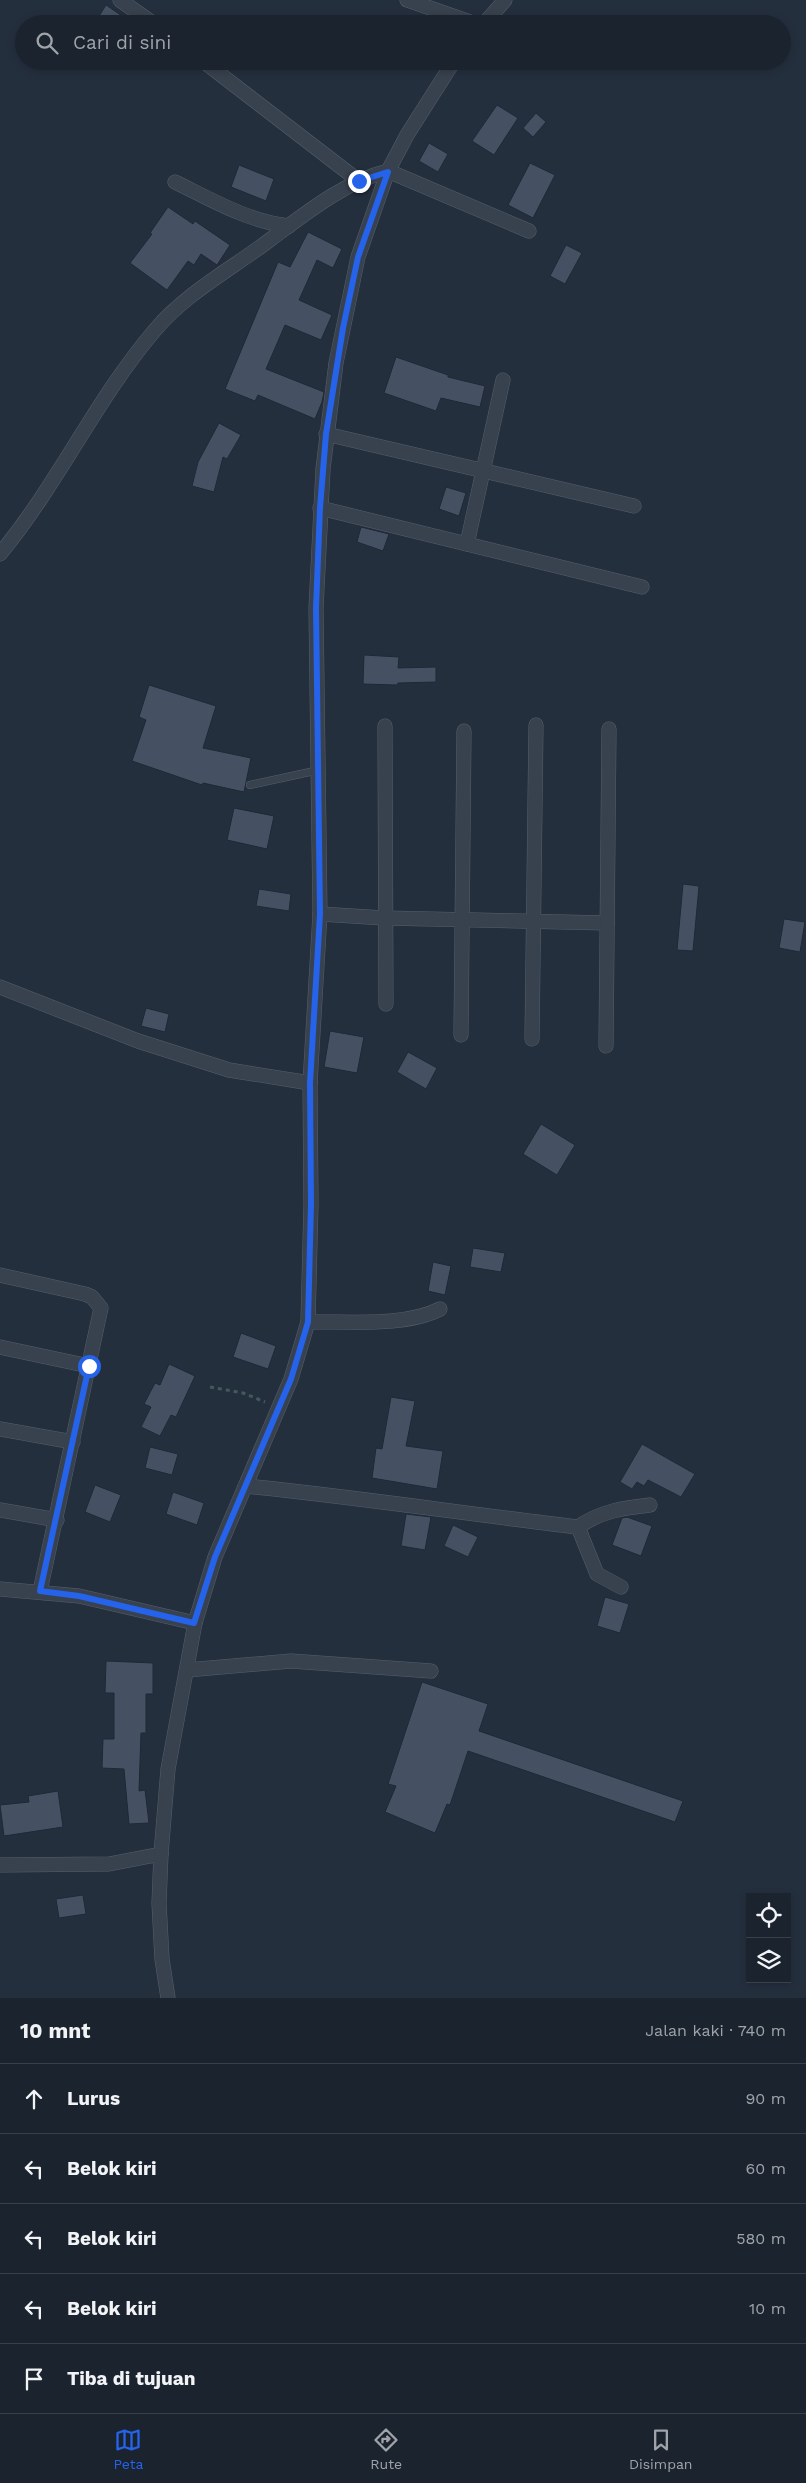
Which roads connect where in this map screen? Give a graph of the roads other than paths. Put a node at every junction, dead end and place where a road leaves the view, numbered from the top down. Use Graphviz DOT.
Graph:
graph roads {
  1 [pos="120,0"];
  2 [pos="407,0"];
  3 [pos="505,0"];
  4 [pos="141,15"];
  5 [pos="450,15"];
  6 [pos="492,15"];
  7 [pos="215,70"];
  8 [pos="448,70"];
  9 [pos="388,172"];
  10 [pos="359,181"];
  11 [pos="175,182"];
  12 [pos="289,226"];
  13 [pos="529,231"];
  14 [pos="503,380"];
  15 [pos="326,434"];
  16 [pos="482,470"];
  17 [pos="634,506"];
  18 [pos="320,508"];
  19 [pos="467,544"];
  20 [pos="0,554"];
  21 [pos="642,587"];
  22 [pos="536,724"];
  23 [pos="385,726"];
  24 [pos="609,728"];
  25 [pos="464,731"];
  26 [pos="318,770"];
  27 [pos="250,785"];
  28 [pos="320,914"];
  29 [pos="384,918"];
  30 [pos="463,920"];
  31 [pos="534,921"];
  32 [pos="607,923"];
  33 [pos="0,986"];
  34 [pos="386,1004"];
  35 [pos="461,1035"];
  36 [pos="532,1039"];
  37 [pos="606,1046"];
  38 [pos="310,1083"];
  39 [pos="0,1275"];
  40 [pos="440,1309"];
  41 [pos="308,1322"];
  42 [pos="0,1347"];
  43 [pos="89,1366"];
  44 [pos="0,1429"];
  45 [pos="74,1442"];
  46 [pos="245,1486"];
  47 [pos="650,1505"];
  48 [pos="0,1510"];
  49 [pos="57,1520"];
  50 [pos="578,1527"];
  51 [pos="621,1587"];
  52 [pos="0,1589"];
  53 [pos="40,1591"];
  54 [pos="194,1623"];
  55 [pos="187,1670"];
  56 [pos="431,1671"];
  57 [pos="161,1854"];
  58 [pos="0,1865"];
  59 [pos="168,1998"];
  1 -- 4 [label="street"];
  2 -- 5 [label="street"];
  3 -- 6 [label="street"];
  7 -- 10 [label="street"];
  8 -- 9 [label="street"];
  9 -- 10 [label="street"];
  9 -- 13 [label="street"];
  9 -- 15 [label="street"];
  10 -- 12 [label="street"];
  11 -- 12 [label="street"];
  12 -- 20 [label="street"];
  14 -- 16 [label="street"];
  15 -- 16 [label="street"];
  15 -- 18 [label="street"];
  16 -- 17 [label="street"];
  16 -- 19 [label="street"];
  18 -- 19 [label="street"];
  18 -- 26 [label="street"];
  19 -- 21 [label="street"];
  22 -- 31 [label="street"];
  23 -- 29 [label="street"];
  24 -- 32 [label="street"];
  25 -- 30 [label="street"];
  26 -- 27 [label="lane"];
  26 -- 28 [label="street"];
  28 -- 29 [label="street"];
  28 -- 38 [label="street"];
  29 -- 30 [label="street"];
  29 -- 34 [label="street"];
  30 -- 31 [label="street"];
  30 -- 35 [label="street"];
  31 -- 32 [label="street"];
  31 -- 36 [label="street"];
  32 -- 37 [label="street"];
  33 -- 38 [label="street"];
  38 -- 41 [label="street"];
  39 -- 43 [label="street"];
  40 -- 41 [label="street"];
  41 -- 46 [label="street"];
  42 -- 43 [label="street"];
  43 -- 45 [label="street"];
  44 -- 45 [label="street"];
  45 -- 49 [label="street"];
  46 -- 50 [label="street"];
  46 -- 54 [label="street"];
  47 -- 50 [label="street"];
  48 -- 49 [label="street"];
  49 -- 53 [label="street"];
  50 -- 51 [label="street"];
  52 -- 53 [label="street"];
  53 -- 54 [label="street"];
  54 -- 55 [label="street"];
  55 -- 56 [label="street"];
  55 -- 57 [label="street"];
  57 -- 58 [label="street"];
  57 -- 59 [label="street"];
}
